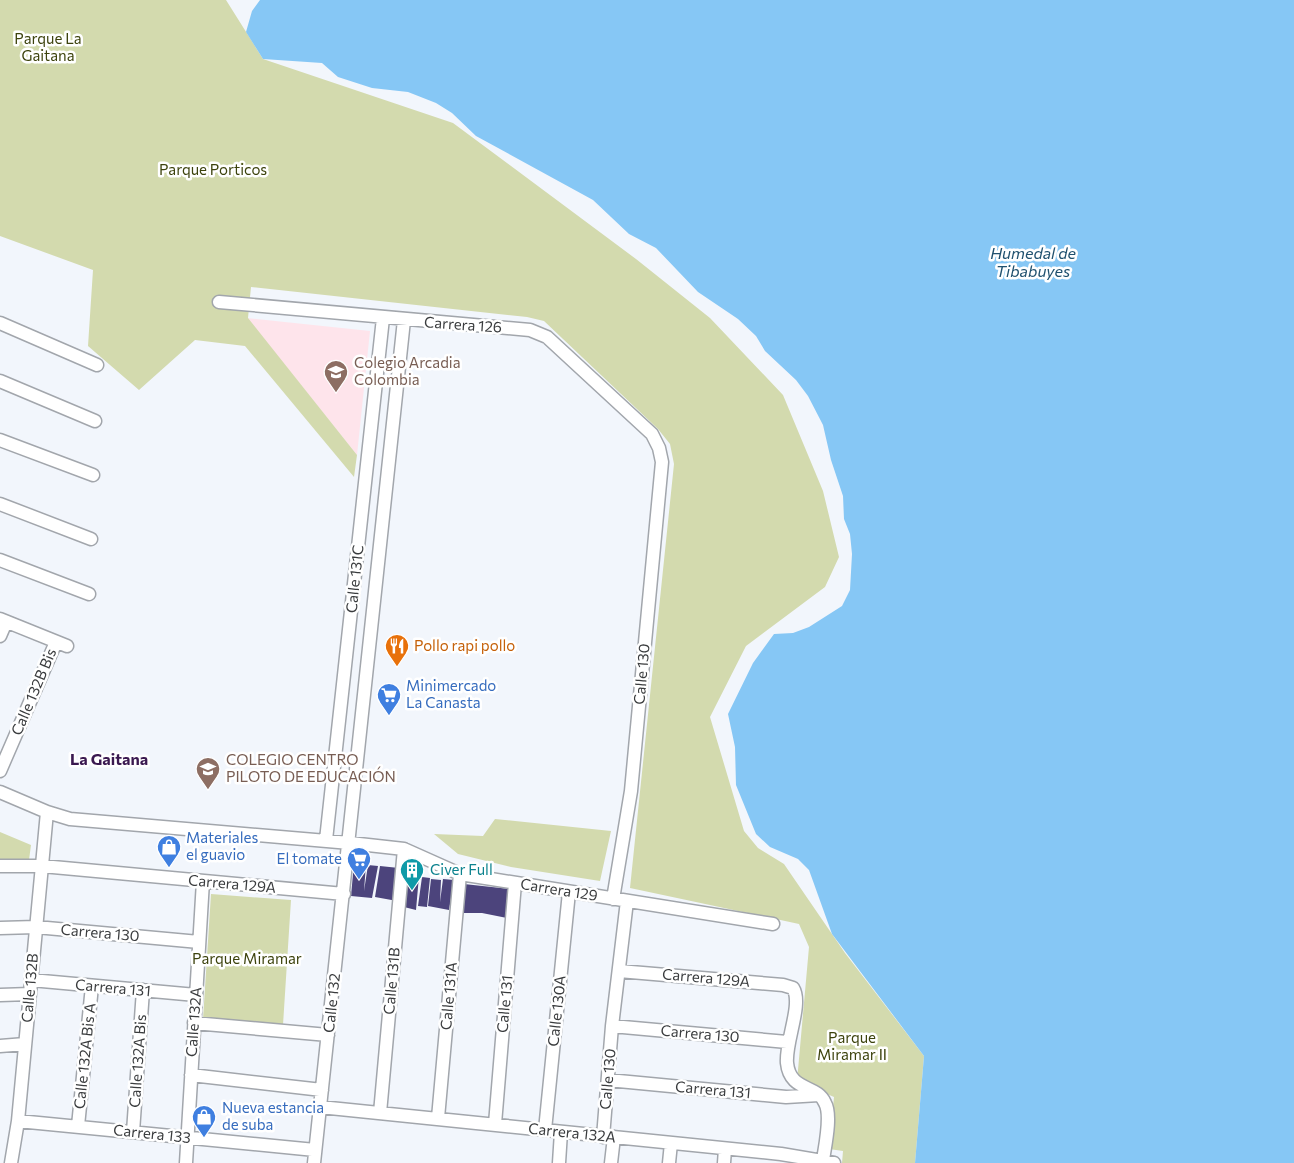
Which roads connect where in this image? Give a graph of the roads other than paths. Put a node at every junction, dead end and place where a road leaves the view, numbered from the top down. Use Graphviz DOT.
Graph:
graph roads {
  1 [pos="219,302"];
  2 [pos="383,318"];
  3 [pos="404,320"];
  4 [pos="0,323"];
  5 [pos="97,365"];
  6 [pos="0,381"];
  7 [pos="95,421"];
  8 [pos="0,440"];
  9 [pos="660,448"];
  10 [pos="93,475"];
  11 [pos="0,504"];
  12 [pos="91,539"];
  13 [pos="0,560"];
  14 [pos="89,594"];
  15 [pos="3,620"];
  16 [pos="0,636"];
  17 [pos="0,771"];
  18 [pos="0,792"];
  19 [pos="47,812"];
  20 [pos="326,840"];
  21 [pos="350,842"];
  22 [pos="404,849"];
  23 [pos="0,866"];
  24 [pos="42,866"];
  25 [pos="460,874"];
  26 [pos="203,881"];
  27 [pos="515,883"];
  28 [pos="569,892"];
  29 [pos="344,894"];
  30 [pos="613,899"];
  31 [pos="627,901"];
  32 [pos="773,924"];
  33 [pos="36,927"];
  34 [pos="0,928"];
  35 [pos="199,942"];
  36 [pos="619,971"];
  37 [pos="31,980"];
  38 [pos="92,986"];
  39 [pos="143,990"];
  40 [pos="30,994"];
  41 [pos="0,995"];
  42 [pos="196,995"];
  43 [pos="194,1023"];
  44 [pos="612,1026"];
  45 [pos="328,1034"];
  46 [pos="787,1042"];
  47 [pos="25,1044"];
  48 [pos="0,1046"];
  49 [pos="191,1076"];
  50 [pos="608,1080"];
  51 [pos="322,1090"];
  52 [pos="819,1095"];
  53 [pos="320,1107"];
  54 [pos="380,1113"];
  55 [pos="438,1118"];
  56 [pos="18,1121"];
  57 [pos="495,1124"];
  58 [pos="78,1126"];
  59 [pos="545,1130"];
  60 [pos="133,1132"];
  61 [pos="561,1132"];
  62 [pos="187,1137"];
  63 [pos="609,1137"];
  64 [pos="671,1143"];
  65 [pos="725,1149"];
  66 [pos="315,1157"];
  67 [pos="780,1159"];
  68 [pos="828,1162"];
  69 [pos="11,1163"];
  70 [pos="186,1163"];
  71 [pos="559,1163"];
  72 [pos="611,1163"];
  73 [pos="669,1163"];
  74 [pos="724,1163"];
  1 -- 2 [label="street, Carrera 126"];
  2 -- 3 [label="street, Carrera 126"];
  2 -- 20 [label="street, Calle 131C"];
  3 -- 9 [label="street, Carrera 126"];
  3 -- 21 [label="street, Calle 131C"];
  4 -- 5 [label="street"];
  6 -- 7 [label="street"];
  8 -- 10 [label="street"];
  9 -- 30 [label="street, Calle 130"];
  11 -- 12 [label="street"];
  13 -- 14 [label="street"];
  15 -- 16 [label="street"];
  15 -- 17 [label="street, Calle 132B Bis"];
  18 -- 19 [label="street, Carrera 129"];
  19 -- 20 [label="street, Carrera 129"];
  19 -- 24 [label="street, Calle 132B"];
  20 -- 21 [label="street, Carrera 129"];
  21 -- 22 [label="street, Carrera 129"];
  21 -- 29 [label="street, Calle 132"];
  22 -- 25 [label="street, Carrera 129"];
  22 -- 54 [label="street, Calle 131B"];
  23 -- 24 [label="street, Carrera 129A"];
  24 -- 26 [label="street, Carrera 129A"];
  24 -- 33 [label="street, Calle 132B"];
  25 -- 27 [label="street, Carrera 129"];
  25 -- 55 [label="street, Calle 131A"];
  26 -- 29 [label="street, Carrera 129A"];
  26 -- 35 [label="street, Calle 132A"];
  27 -- 28 [label="street, Carrera 129"];
  27 -- 57 [label="street, Calle 131"];
  28 -- 30 [label="street, Carrera 129"];
  28 -- 59 [label="street, Calle 130A"];
  29 -- 45 [label="street, Calle 132"];
  30 -- 31 [label="street, Carrera 129"];
  31 -- 32 [label="street, Carrera 129"];
  31 -- 36 [label="street, Calle 130"];
  33 -- 34 [label="street, Carrera 130"];
  33 -- 35 [label="street, Carrera 130"];
  33 -- 37 [label="street, Calle 132B"];
  35 -- 42 [label="street, Calle 132A"];
  36 -- 44 [label="street, Calle 130"];
  36 -- 46 [label="street, Carrera 129A"];
  37 -- 38 [label="street, Carrera 131"];
  37 -- 40 [label="street, Calle 132B"];
  38 -- 39 [label="street, Carrera 131"];
  38 -- 58 [label="street, Calle 132A Bis A"];
  39 -- 42 [label="street, Carrera 131"];
  39 -- 60 [label="street, Calle 132A Bis"];
  40 -- 41 [label="street"];
  40 -- 47 [label="street, Calle 132B"];
  42 -- 43 [label="street, Calle 132A"];
  43 -- 45 [label="street"];
  43 -- 49 [label="street, Calle 132A"];
  44 -- 46 [label="street, Carrera 130"];
  44 -- 50 [label="street, Calle 130"];
  45 -- 51 [label="street, Calle 132"];
  46 -- 52 [label="street"];
  47 -- 48 [label="street"];
  47 -- 56 [label="street, Calle 132B"];
  49 -- 51 [label="street"];
  49 -- 62 [label="street, Calle 132A"];
  50 -- 52 [label="street, Carrera 131"];
  50 -- 63 [label="street, Calle 130"];
  51 -- 53 [label="street, Calle 132"];
  52 -- 68 [label="street"];
  53 -- 54 [label="street, Carrera 132A"];
  53 -- 66 [label="street, Calle 132"];
  54 -- 55 [label="street, Carrera 132A"];
  55 -- 57 [label="street, Carrera 132A"];
  56 -- 58 [label="street, Carrera 133"];
  56 -- 69 [label="street, Calle 132B"];
  57 -- 59 [label="street, Carrera 132A"];
  58 -- 60 [label="street, Carrera 133"];
  59 -- 61 [label="street, Carrera 132A"];
  60 -- 62 [label="street, Carrera 133"];
  61 -- 63 [label="street, Carrera 132A"];
  61 -- 71 [label="street"];
  62 -- 66 [label="street, Carrera 133"];
  62 -- 70 [label="street, Calle 132A"];
  63 -- 64 [label="street, Carrera 132A"];
  63 -- 72 [label="street, Calle 130"];
  64 -- 65 [label="street, Carrera 132A"];
  64 -- 73 [label="street"];
  65 -- 67 [label="street, Carrera 132A"];
  65 -- 74 [label="street"];
  67 -- 68 [label="street, Carrera 132A"];
}
